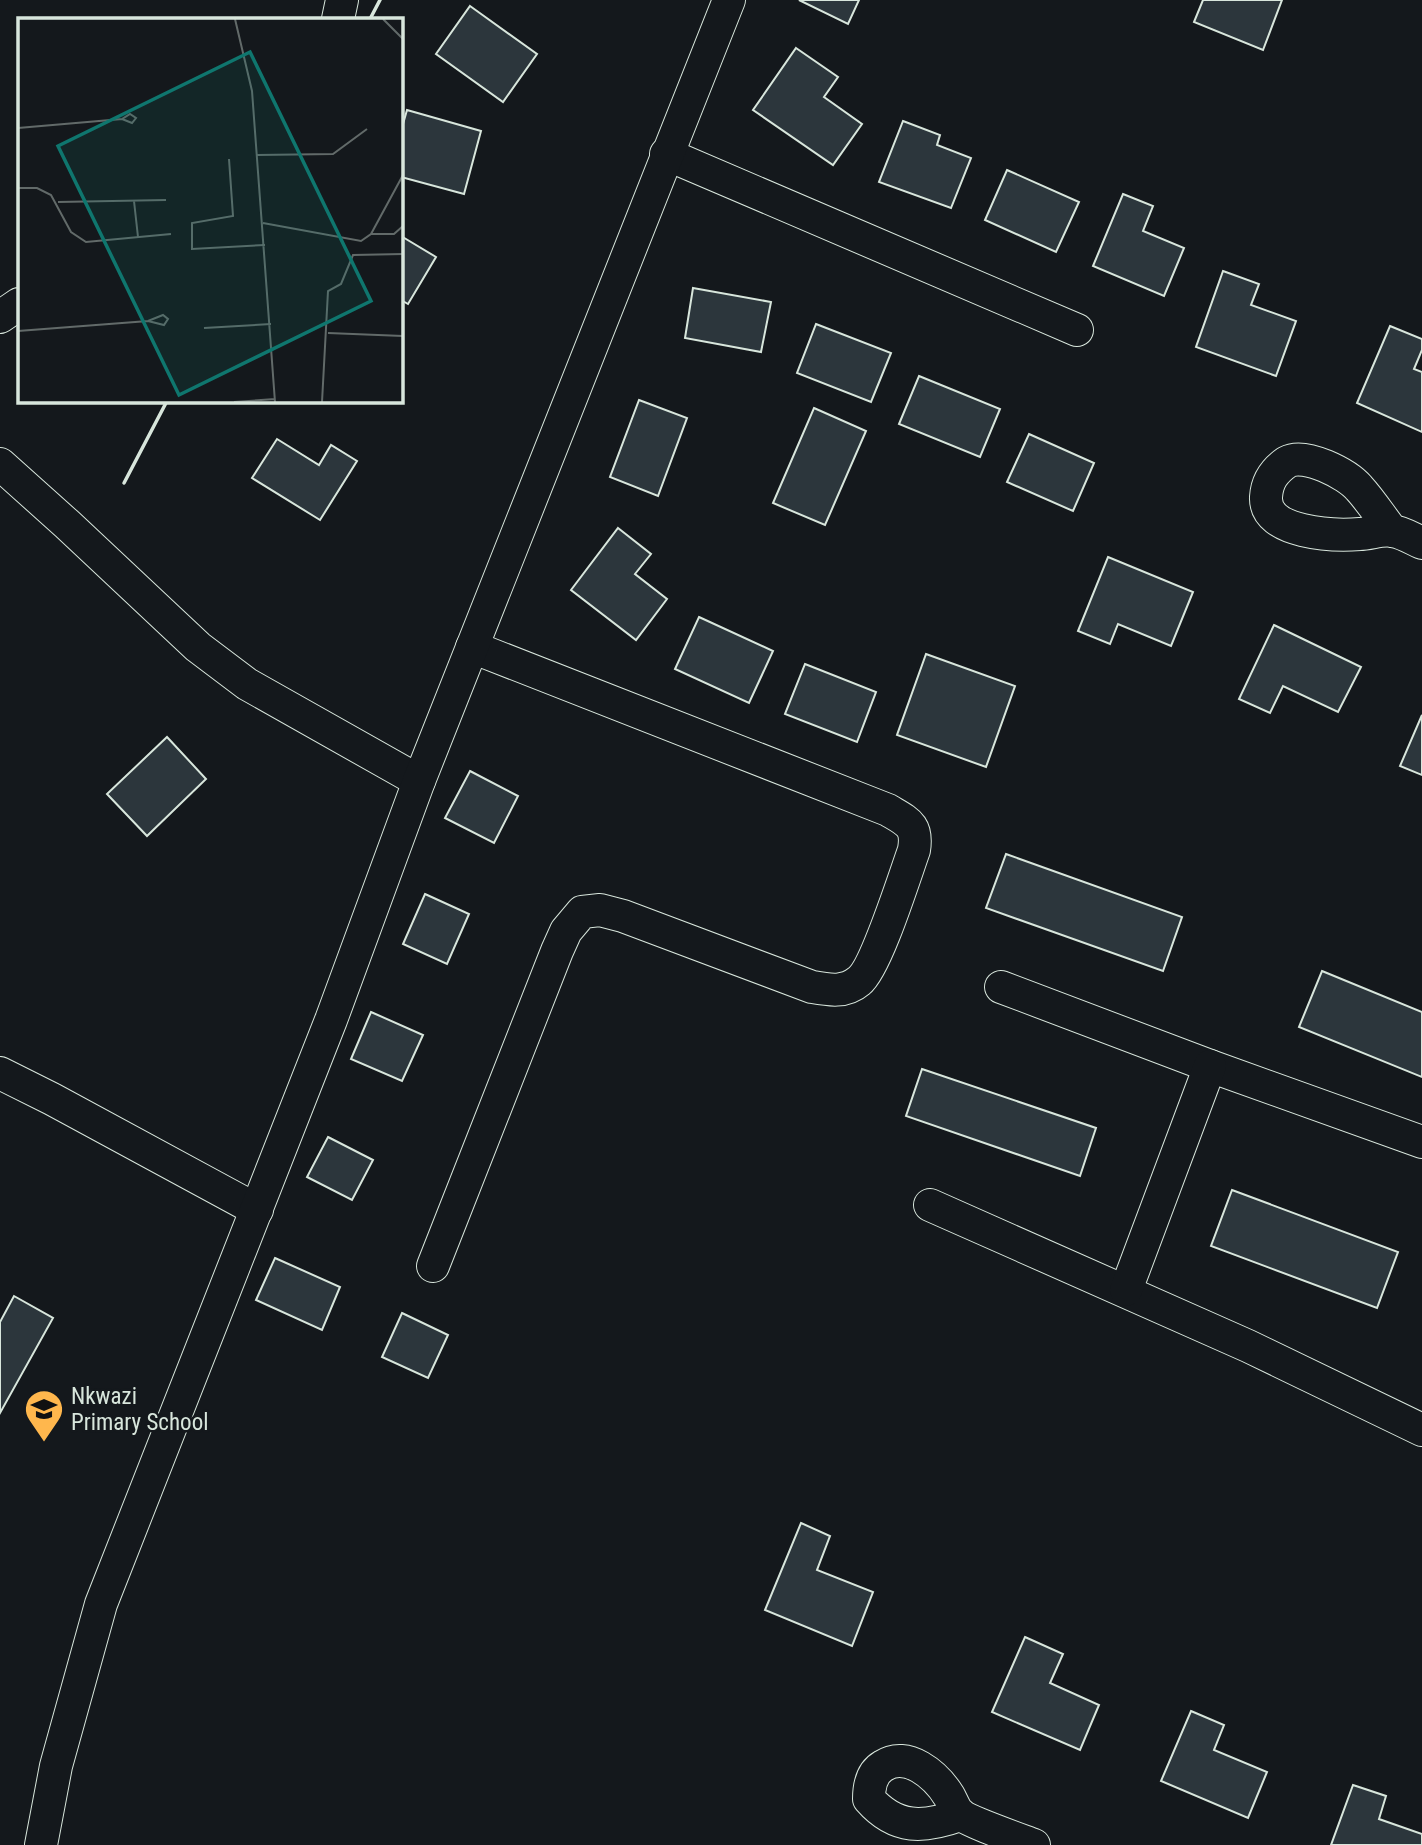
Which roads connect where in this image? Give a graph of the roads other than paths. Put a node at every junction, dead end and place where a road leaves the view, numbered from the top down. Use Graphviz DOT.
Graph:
graph roads {
  1 [pos="342,0"];
  2 [pos="729,0"];
  3 [pos="338,18"];
  4 [pos="666,154"];
  5 [pos="18,305"];
  6 [pos="0,317"];
  7 [pos="1077,330"];
  8 [pos="0,464"];
  9 [pos="1392,531"];
  10 [pos="1422,543"];
  11 [pos="472,648"];
  12 [pos="419,781"];
  13 [pos="1001,988"];
  14 [pos="1210,1066"];
  15 [pos="0,1073"];
  16 [pos="1422,1142"];
  17 [pos="930,1205"];
  18 [pos="257,1210"];
  19 [pos="433,1266"];
  20 [pos="1126,1290"];
  21 [pos="1422,1430"];
  22 [pos="960,1815"];
  23 [pos="41,1845"];
  24 [pos="1034,1845"];
  1 -- 3 [label="street"];
  2 -- 4 [label="street"];
  4 -- 7 [label="street"];
  4 -- 11 [label="street"];
  5 -- 6 [label="street"];
  8 -- 12 [label="street"];
  9 -- 10 [label="street"];
  11 -- 12 [label="street"];
  11 -- 19 [label="street"];
  12 -- 18 [label="street"];
  13 -- 14 [label="street"];
  14 -- 16 [label="street"];
  14 -- 20 [label="street"];
  15 -- 18 [label="street"];
  17 -- 20 [label="street"];
  18 -- 23 [label="street"];
  20 -- 21 [label="street"];
  22 -- 24 [label="street"];
}
